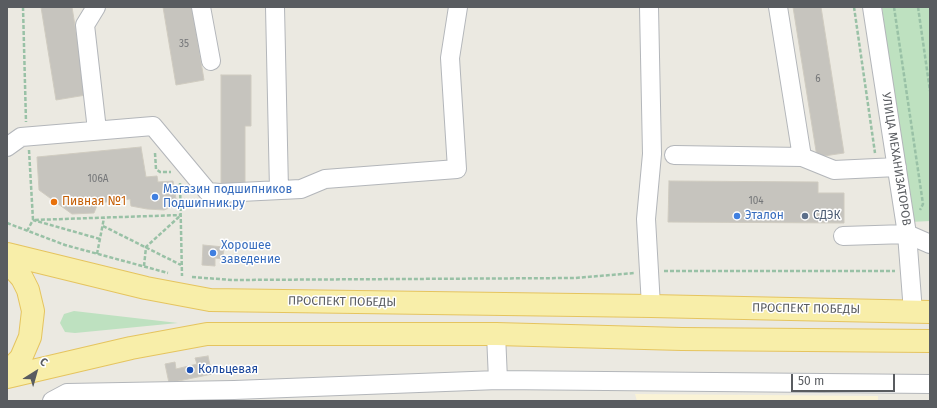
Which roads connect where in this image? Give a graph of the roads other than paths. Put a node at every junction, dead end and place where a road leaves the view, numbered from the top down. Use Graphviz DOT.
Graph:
graph roads {
  1 [pos="96,7"];
  2 [pos="201,7"];
  3 [pos="276,7"];
  4 [pos="458,7"];
  5 [pos="649,7"];
  6 [pos="778,7"];
  7 [pos="872,7"];
  8 [pos="211,61"];
  9 [pos="97,130"];
  10 [pos="7,147"];
  11 [pos="674,155"];
  12 [pos="802,157"];
  13 [pos="897,167"];
  14 [pos="279,190"];
  15 [pos="907,234"];
  16 [pos="843,236"];
  17 [pos="930,244"];
  18 [pos="7,254"];
  19 [pos="7,261"];
  20 [pos="651,306"];
  21 [pos="681,307"];
  22 [pos="922,312"];
  23 [pos="496,334"];
  24 [pos="682,339"];
  25 [pos="930,341"];
  26 [pos="7,373"];
  27 [pos="7,377"];
  28 [pos="498,380"];
  29 [pos="930,384"];
  30 [pos="52,401"];
  1 -- 9 [label="street"];
  2 -- 8 [label="street"];
  3 -- 14 [label="street"];
  4 -- 14 [label="street"];
  5 -- 20 [label="street"];
  6 -- 12 [label="street"];
  7 -- 13 [label="street, УЛИЦА МЕХАНИЗАТОРОВ"];
  9 -- 10 [label="street"];
  9 -- 14 [label="street"];
  11 -- 12 [label="street"];
  12 -- 13 [label="street"];
  13 -- 15 [label="street, УЛИЦА МЕХАНИЗАТОРОВ"];
  15 -- 16 [label="street"];
  15 -- 17 [label="street"];
  15 -- 22 [label="street, УЛИЦА МЕХАНИЗАТОРОВ"];
  18 -- 20 [label="main road, ПРОСПЕКТ ПОБЕДЫ"];
  19 -- 26 [label="main road"];
  20 -- 21 [label="main road, ПРОСПЕКТ ПОБЕДЫ"];
  21 -- 22 [label="main road, ПРОСПЕКТ ПОБЕДЫ"];
  21 -- 24 [label="main road"];
  23 -- 24 [label="main road"];
  23 -- 27 [label="main road"];
  23 -- 28 [label="street"];
  24 -- 25 [label="main road"];
  28 -- 29 [label="street"];
  28 -- 30 [label="street"];
}
